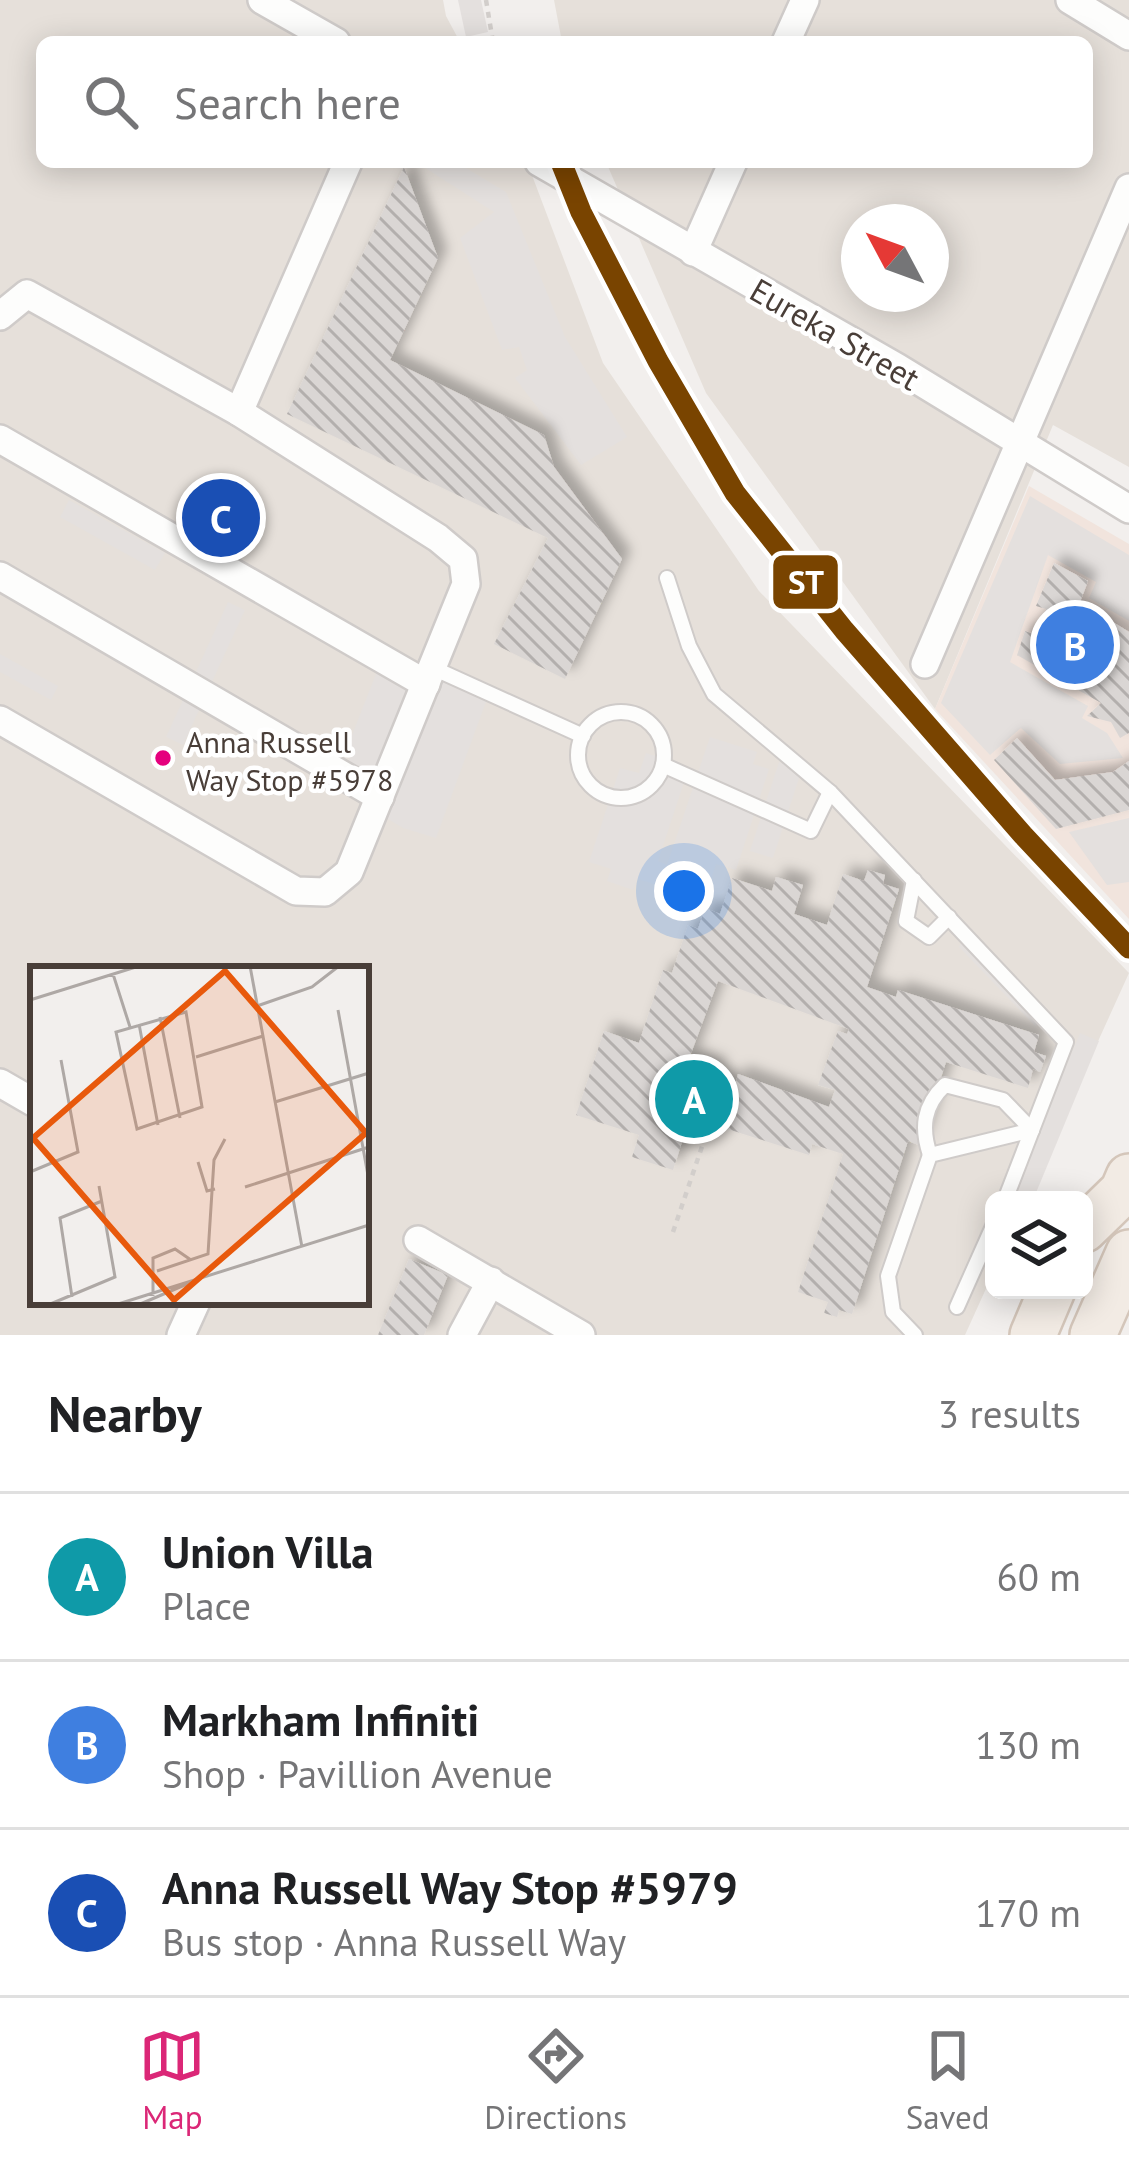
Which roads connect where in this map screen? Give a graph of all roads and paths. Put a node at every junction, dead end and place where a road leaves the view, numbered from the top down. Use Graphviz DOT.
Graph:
graph roads {
  1 [pos="262,0"];
  2 [pos="486,0"];
  3 [pos="805,0"];
  4 [pos="1070,0"];
  5 [pos="326,36"];
  6 [pos="493,36"];
  7 [pos="789,36"];
  8 [pos="1129,36"];
  9 [pos="345,168"];
  10 [pos="549,168"];
  11 [pos="730,168"];
  12 [pos="1129,188"];
  13 [pos="693,252"];
  14 [pos="0,316"];
  15 [pos="238,412"];
  16 [pos="0,439"];
  17 [pos="1018,444"];
  18 [pos="1129,509"];
  19 [pos="0,576"];
  20 [pos="667,578"];
  21 [pos="925,664"];
  22 [pos="429,675"];
  23 [pos="0,720"];
  24 [pos="583,736"];
  25 [pos="663,765"];
  26 [pos="830,793"];
  27 [pos="380,797"];
  28 [pos="914,880"];
  29 [pos="949,916"];
  30 [pos="0,1083"];
  31 [pos="30,1100"];
  32 [pos="710,1123"];
  33 [pos="1032,1130"];
  34 [pos="930,1155"];
  35 [pos="1008,1191"];
  36 [pos="1127,1200"];
  37 [pos="1093,1223"];
  38 [pos="674,1232"];
  39 [pos="418,1240"];
  40 [pos="985,1244"];
  41 [pos="1129,1253"];
  42 [pos="491,1281"];
  43 [pos="1048,1299"];
  44 [pos="195,1305"];
  45 [pos="957,1307"];
  46 [pos="182,1335"];
  47 [pos="462,1335"];
  48 [pos="581,1335"];
  49 [pos="914,1335"];
  50 [pos="1033,1335"];
  51 [pos="1093,1335"];
  1 -- 5 [label="street"];
  2 -- 6 [label="path"];
  3 -- 7 [label="street"];
  4 -- 8 [label="street"];
  9 -- 15 [label="street"];
  10 -- 13 [label="street, Eureka Street"];
  11 -- 13 [label="street"];
  12 -- 17 [label="street"];
  13 -- 17 [label="street, Eureka Street"];
  14 -- 15 [label="street"];
  15 -- 22 [label="street"];
  16 -- 22 [label="street"];
  17 -- 18 [label="street, Eureka Street"];
  17 -- 21 [label="street"];
  19 -- 27 [label="street"];
  20 -- 26 [label="lane"];
  22 -- 24 [label="lane"];
  22 -- 27 [label="street"];
  23 -- 27 [label="street"];
  24 -- 25 [label="lane"];
  24 -- 25 [label="lane"];
  25 -- 26 [label="lane"];
  26 -- 28 [label="lane"];
  28 -- 29 [label="lane"];
  28 -- 29 [label="lane"];
  29 -- 33 [label="lane"];
  30 -- 31 [label="street"];
  32 -- 38 [label="path"];
  33 -- 34 [label="lane"];
  33 -- 34 [label="lane"];
  33 -- 35 [label="lane"];
  34 -- 49 [label="lane"];
  36 -- 37 [label="main road"];
  39 -- 42 [label="street"];
  40 -- 45 [label="lane"];
  41 -- 51 [label="main road"];
  42 -- 47 [label="street"];
  42 -- 48 [label="street"];
  43 -- 50 [label="main road"];
  44 -- 46 [label="street"];
}
